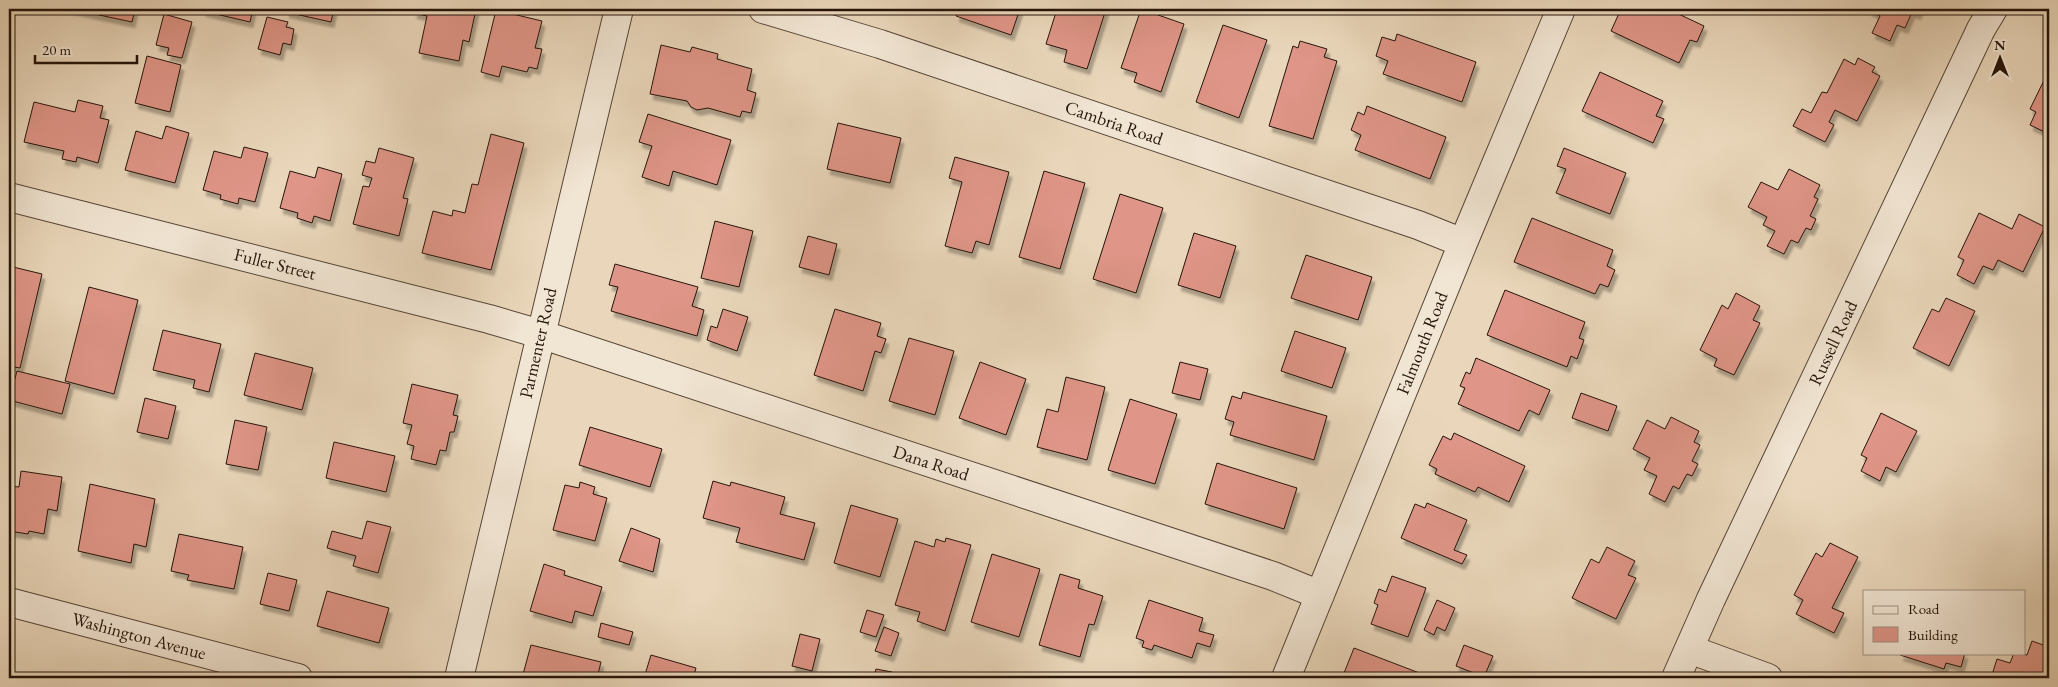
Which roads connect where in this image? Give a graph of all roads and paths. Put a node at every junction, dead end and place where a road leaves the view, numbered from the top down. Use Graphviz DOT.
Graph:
graph roads {
  1 [pos="619,9"];
  2 [pos="763,9"];
  3 [pos="1561,9"];
  4 [pos="1993,9"];
  5 [pos="9,197"];
  6 [pos="1463,243"];
  7 [pos="540,334"];
  8 [pos="1320,595"];
  9 [pos="9,602"];
  10 [pos="1689,649"];
  11 [pos="298,678"];
  12 [pos="459,678"];
  13 [pos="1286,678"];
  14 [pos="1676,678"];
  15 [pos="1768,678"];
  1 -- 7 [label="street, Parmenter Road"];
  2 -- 6 [label="street, Cambria Road"];
  3 -- 6 [label="street, Falmouth Road"];
  4 -- 10 [label="street, Russell Road"];
  5 -- 7 [label="street, Fuller Street"];
  6 -- 8 [label="street, Falmouth Road"];
  7 -- 8 [label="street, Dana Road"];
  7 -- 12 [label="street, Parmenter Road"];
  8 -- 13 [label="street, Falmouth Road"];
  9 -- 11 [label="street, Washington Avenue"];
  10 -- 14 [label="street, Russell Road"];
  10 -- 15 [label="street"];
}
